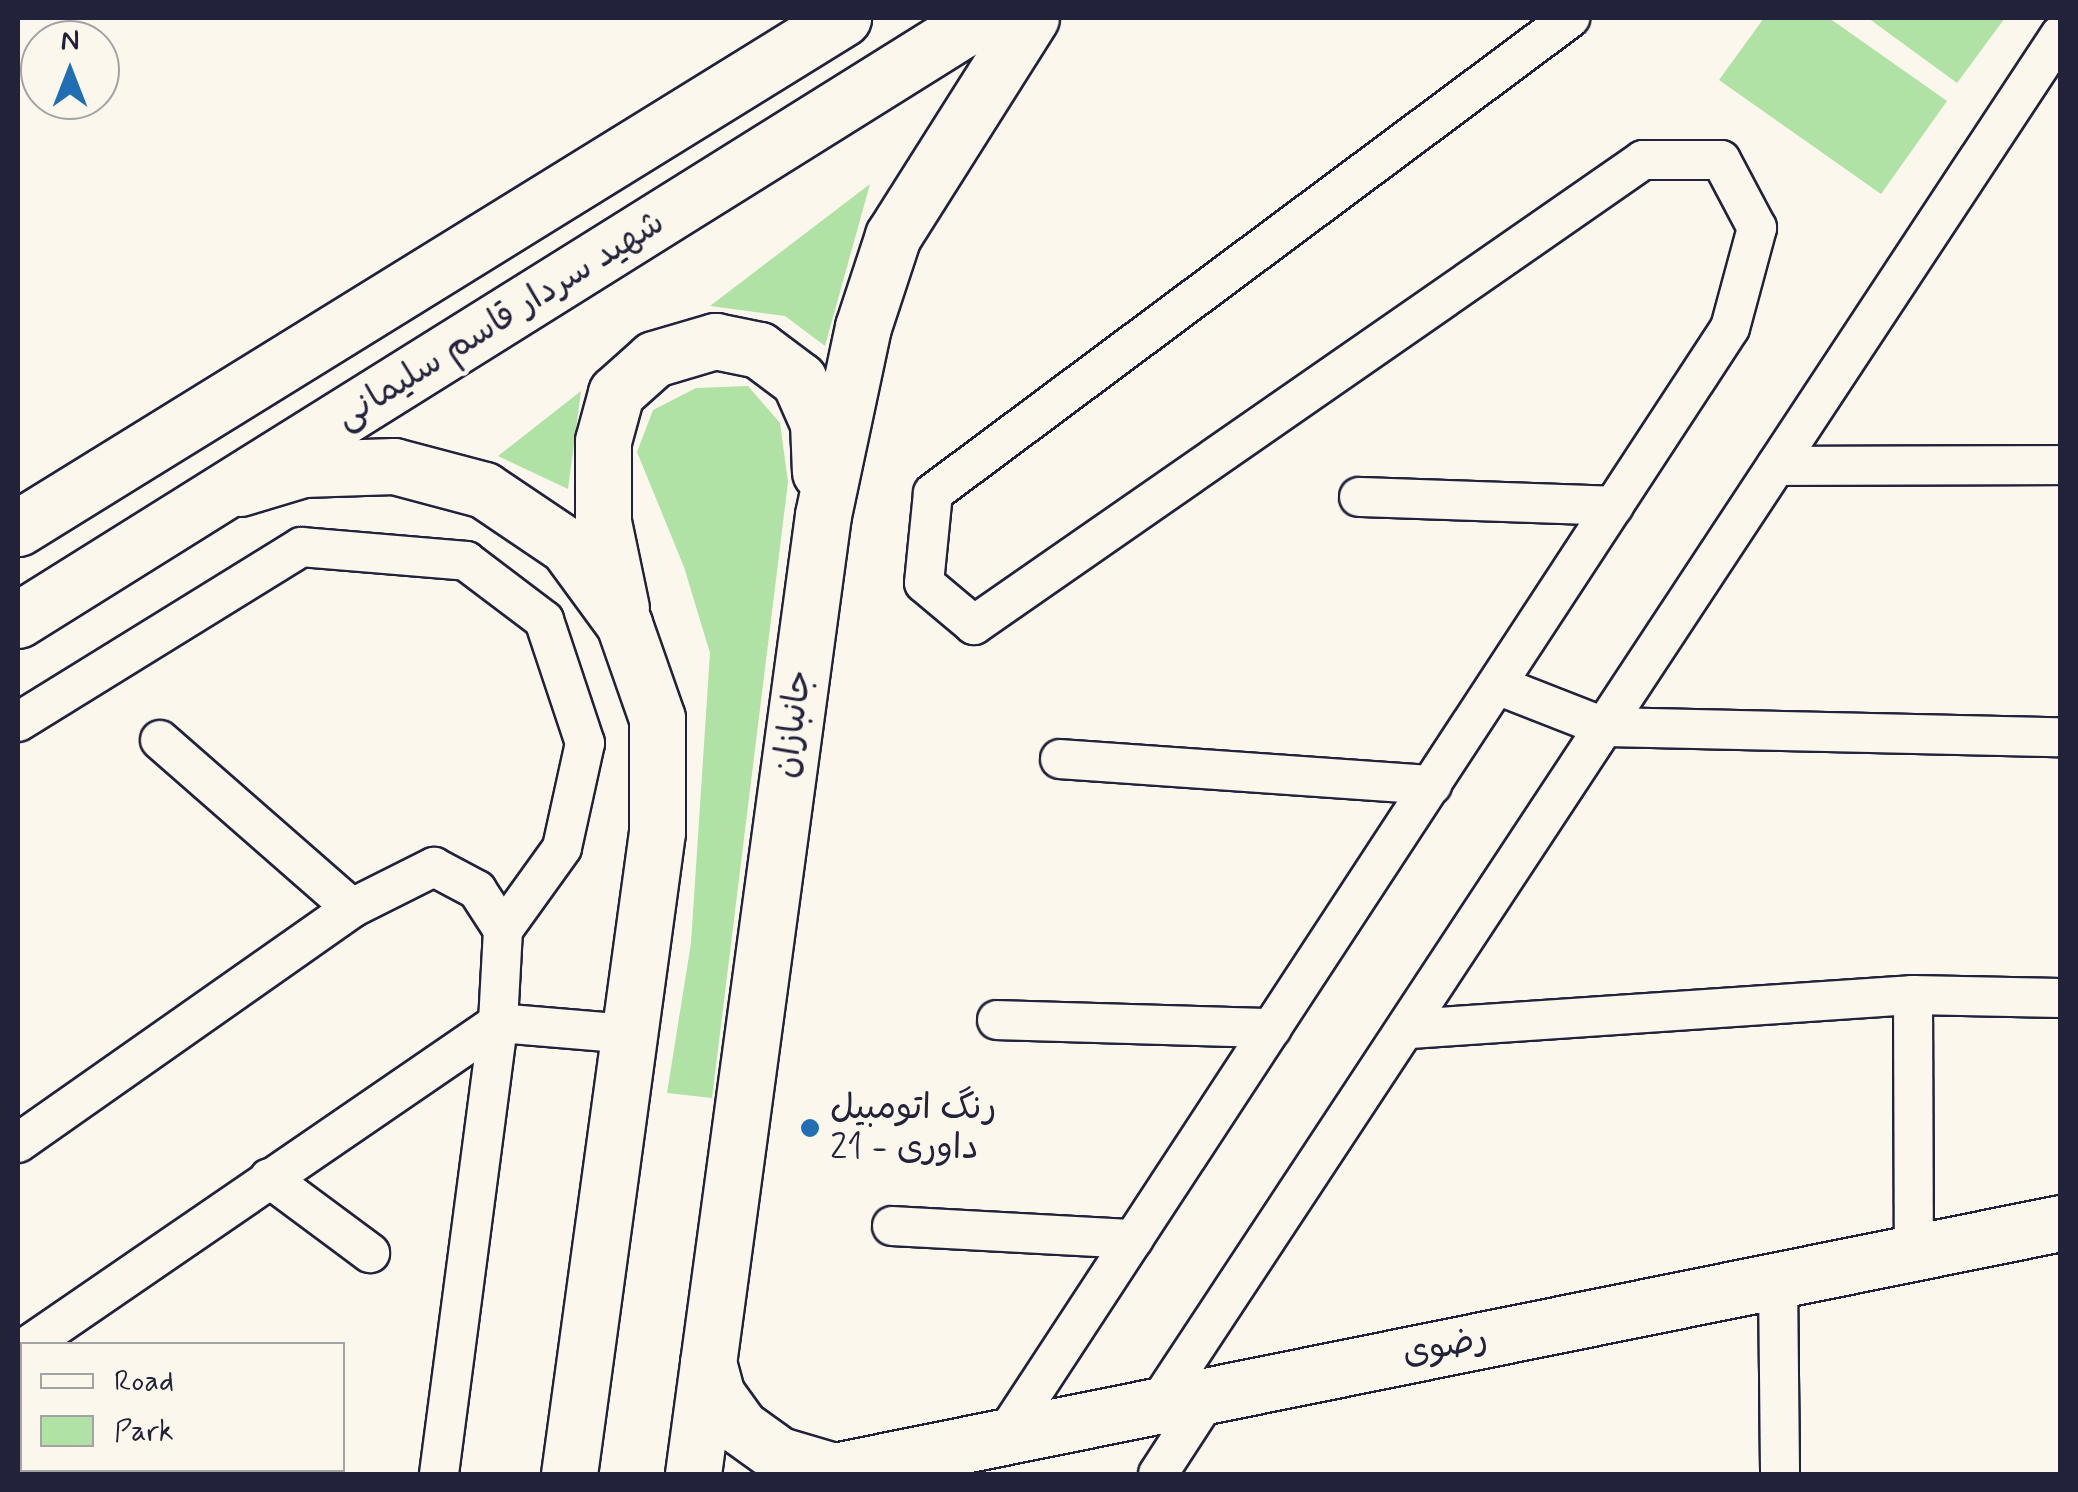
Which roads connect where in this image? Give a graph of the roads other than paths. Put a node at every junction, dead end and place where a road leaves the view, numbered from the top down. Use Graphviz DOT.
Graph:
graph roads {
  1 [pos="842,18"];
  2 [pos="981,18"];
  3 [pos="1030,18"];
  4 [pos="1570,18"];
  5 [pos="2060,35"];
  6 [pos="2060,465"];
  7 [pos="1776,466"];
  8 [pos="218,495"];
  9 [pos="1359,497"];
  10 [pos="1614,506"];
  11 [pos="823,515"];
  12 [pos="18,528"];
  13 [pos="18,620"];
  14 [pos="624,624"];
  15 [pos="1497,685"];
  16 [pos="18,722"];
  17 [pos="1604,727"];
  18 [pos="2060,737"];
  19 [pos="160,740"];
  20 [pos="1060,758"];
  21 [pos="1432,784"];
  22 [pos="352,908"];
  23 [pos="503,930"];
  24 [pos="1914,995"];
  25 [pos="2060,998"];
  26 [pos="997,1020"];
  27 [pos="498,1023"];
  28 [pos="1272,1028"];
  29 [pos="1410,1029"];
  30 [pos="630,1034"];
  31 [pos="18,1143"];
  32 [pos="269,1178"];
  33 [pos="2060,1222"];
  34 [pos="892,1226"];
  35 [pos="1134,1239"];
  36 [pos="1914,1252"];
  37 [pos="370,1254"];
  38 [pos="1778,1280"];
  39 [pos="33,1342"];
  40 [pos="708,1362"];
  41 [pos="1210,1394"];
  42 [pos="1158,1405"];
  43 [pos="1005,1435"];
  44 [pos="825,1472"];
  45 [pos="439,1474"];
  46 [pos="569,1474"];
  47 [pos="693,1474"];
  48 [pos="1158,1474"];
  49 [pos="1780,1474"];
  1 -- 12 [label="main road"];
  2 -- 8 [label="main road, شهید سردار قاسم سلیمانی"];
  3 -- 11 [label="main road, جانبازان"];
  4 -- 10 [label="street"];
  5 -- 7 [label="street"];
  6 -- 7 [label="street"];
  7 -- 17 [label="street"];
  8 -- 13 [label="main road, شهید سردار قاسم سلیمانی"];
  8 -- 14 [label="main road"];
  9 -- 10 [label="street"];
  10 -- 15 [label="street"];
  11 -- 14 [label="main road"];
  11 -- 40 [label="main road, جانبازان"];
  14 -- 30 [label="main road"];
  15 -- 17 [label="street"];
  15 -- 21 [label="street"];
  16 -- 23 [label="street"];
  17 -- 18 [label="street"];
  17 -- 29 [label="street"];
  19 -- 22 [label="street"];
  20 -- 21 [label="street"];
  21 -- 28 [label="street"];
  22 -- 23 [label="street"];
  22 -- 31 [label="street"];
  23 -- 27 [label="street"];
  24 -- 25 [label="street"];
  24 -- 29 [label="street"];
  24 -- 36 [label="street"];
  26 -- 28 [label="street"];
  27 -- 30 [label="street"];
  27 -- 32 [label="street"];
  27 -- 45 [label="street"];
  28 -- 35 [label="street"];
  29 -- 42 [label="street"];
  30 -- 46 [label="main road"];
  32 -- 37 [label="street"];
  32 -- 39 [label="street"];
  33 -- 36 [label="main road, رضوی"];
  34 -- 35 [label="street"];
  35 -- 43 [label="street"];
  36 -- 38 [label="main road, رضوی"];
  38 -- 41 [label="main road, رضوی"];
  38 -- 49 [label="street"];
  40 -- 44 [label="main road"];
  40 -- 47 [label="main road, جانبازان"];
  41 -- 42 [label="main road, رضوی"];
  41 -- 48 [label="street"];
  42 -- 43 [label="main road, رضوی"];
  43 -- 44 [label="main road, رضوی"];
}
